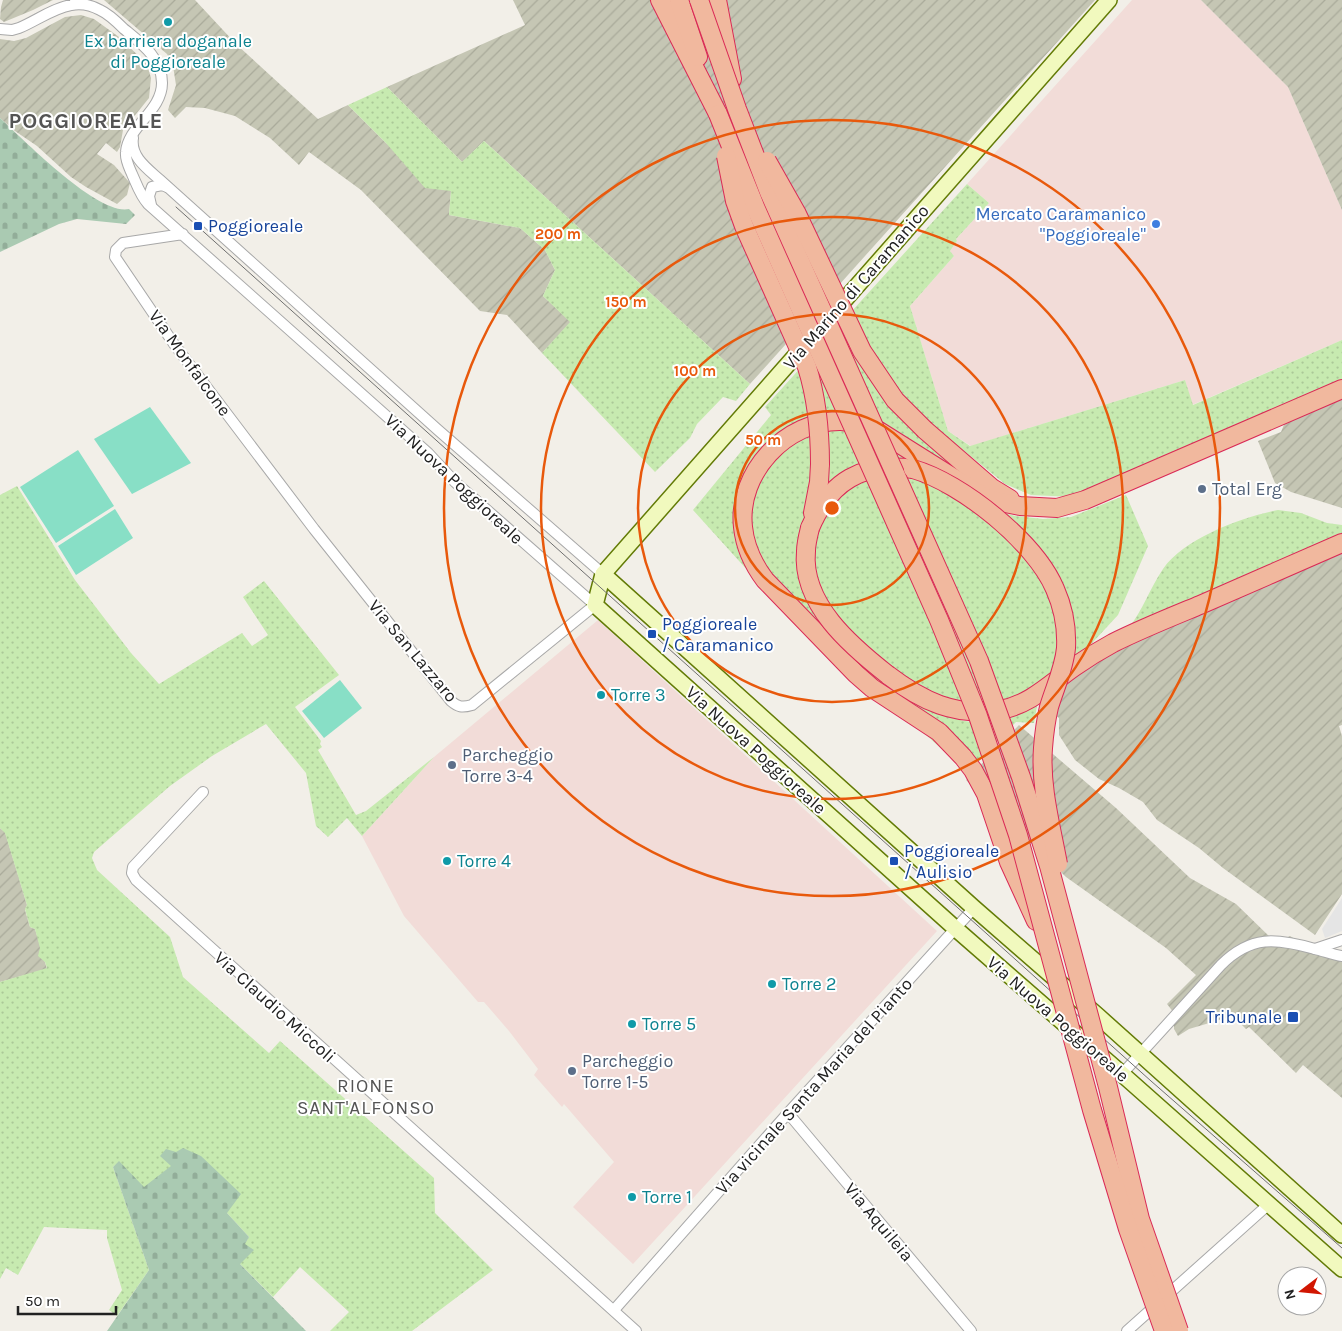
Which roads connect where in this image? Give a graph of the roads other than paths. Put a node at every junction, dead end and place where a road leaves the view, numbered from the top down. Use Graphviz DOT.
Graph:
graph roads {
  1 [pos="660,0"];
  2 [pos="679,0"];
  3 [pos="699,0"];
  4 [pos="717,0"];
  5 [pos="1109,0"];
  6 [pos="0,29"];
  7 [pos="737,110"];
  8 [pos="718,114"];
  9 [pos="139,126"];
  10 [pos="168,188"];
  11 [pos="152,207"];
  12 [pos="183,234"];
  13 [pos="1342,389"];
  14 [pos="1044,508"];
  15 [pos="810,528"];
  16 [pos="314,530"];
  17 [pos="1342,543"];
  18 [pos="603,574"];
  19 [pos="595,605"];
  20 [pos="203,792"];
  21 [pos="974,908"];
  22 [pos="956,929"];
  23 [pos="1342,940"];
  24 [pos="1070,941"];
  25 [pos="1048,946"];
  26 [pos="1315,949"];
  27 [pos="1342,956"];
  28 [pos="1140,1054"];
  29 [pos="1122,1074"];
  30 [pos="788,1113"];
  31 [pos="1268,1204"];
  32 [pos="1342,1235"];
  33 [pos="1342,1269"];
  34 [pos="614,1310"];
  35 [pos="636,1331"];
  36 [pos="971,1331"];
  37 [pos="1127,1331"];
  38 [pos="1164,1331"];
  39 [pos="1179,1331"];
  1 -- 8 [label="highway"];
  2 -- 8 [label="highway"];
  3 -- 7 [label="highway, bridge"];
  4 -- 7 [label="highway, bridge"];
  5 -- 18 [label="main road, Via Marino di Caramanico"];
  6 -- 9 [label="street, Via Nuova Poggioreale"];
  7 -- 14 [label="highway, bridge"];
  7 -- 24 [label="highway, bridge"];
  8 -- 15 [label="highway, bridge"];
  8 -- 25 [label="highway, bridge"];
  9 -- 10 [label="street, Via Nuova Poggioreale"];
  9 -- 11 [label="street, Via Nuova Poggioreale"];
  10 -- 11 [label="street"];
  10 -- 18 [label="street, Via Nuova Poggioreale"];
  11 -- 12 [label="street, Via Nuova Poggioreale"];
  12 -- 16 [label="street, Via Monfalcone"];
  12 -- 19 [label="street, Via Nuova Poggioreale"];
  13 -- 14 [label="highway"];
  14 -- 25 [label="highway, bridge"];
  15 -- 17 [label="highway, bridge"];
  15 -- 24 [label="highway, bridge"];
  16 -- 19 [label="street, Via San Lazzaro"];
  18 -- 19 [label="main road"];
  18 -- 21 [label="main road, Via Nuova Poggioreale"];
  19 -- 22 [label="main road, Via Nuova Poggioreale"];
  20 -- 34 [label="street, Via Claudio Miccoli"];
  21 -- 22 [label="street, Via vicinale Santa Maria del Pianto"];
  21 -- 28 [label="main road, Via Nuova Poggioreale"];
  22 -- 29 [label="main road, Via Nuova Poggioreale"];
  22 -- 30 [label="street, Via vicinale Santa Maria del Pianto"];
  23 -- 26 [label="street"];
  24 -- 39 [label="highway, bridge"];
  25 -- 38 [label="highway, bridge"];
  26 -- 27 [label="street"];
  26 -- 28 [label="street"];
  28 -- 29 [label="street"];
  28 -- 32 [label="main road, Via Nuova Poggioreale"];
  29 -- 31 [label="main road, Via Nuova Poggioreale"];
  30 -- 34 [label="street, Via vicinale Santa Maria del Pianto"];
  30 -- 36 [label="street, Via Aquileia"];
  31 -- 33 [label="main road, Via Nuova Poggioreale"];
  31 -- 37 [label="street"];
  34 -- 35 [label="street, Via Claudio Miccoli"];
}
